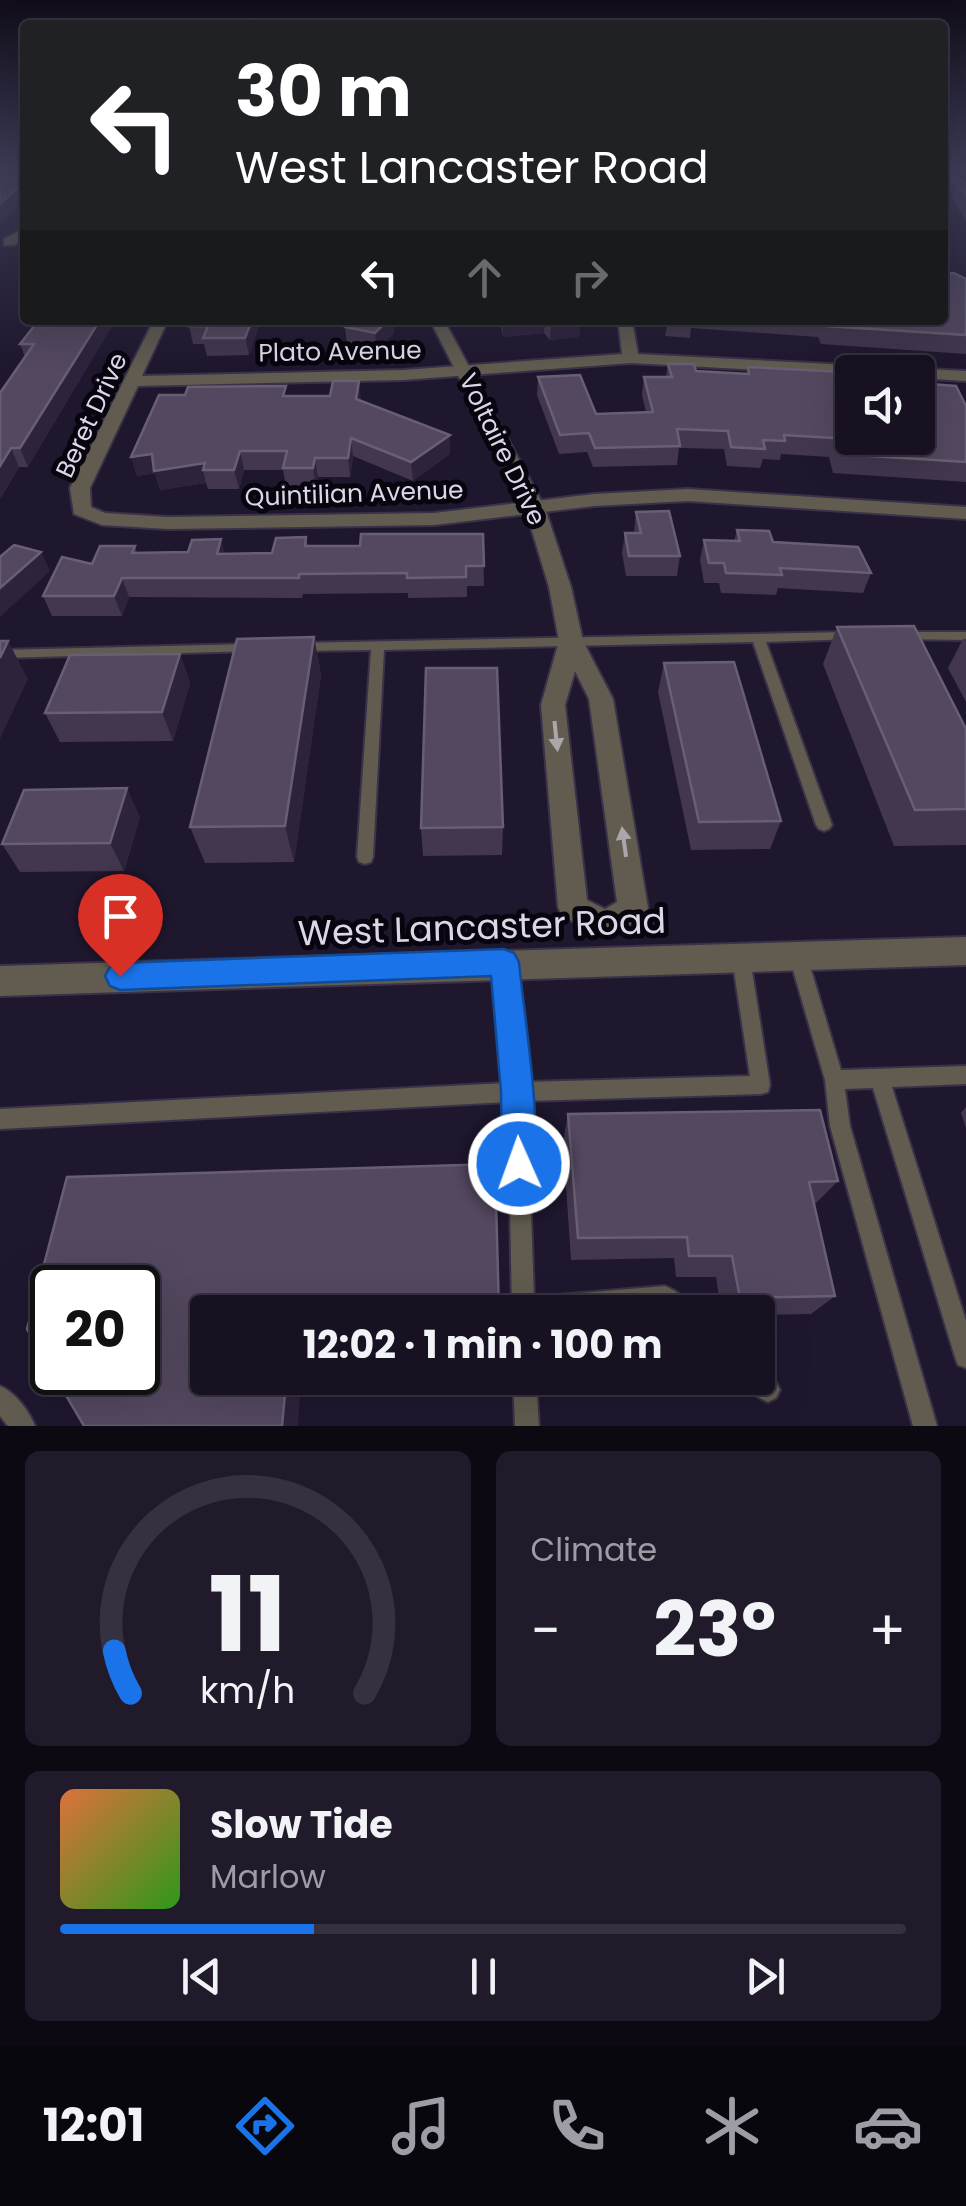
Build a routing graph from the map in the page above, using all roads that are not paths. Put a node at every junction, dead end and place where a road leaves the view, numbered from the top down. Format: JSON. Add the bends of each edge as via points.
{"nodes":[{"id":1,"x":20,"y":235,"type":"edge"},
{"id":2,"x":10,"y":242,"type":"dead end"},
{"id":3,"x":159,"y":325,"type":"edge"},
{"id":4,"x":440,"y":325,"type":"edge"},
{"id":5,"x":626,"y":325,"type":"edge"},
{"id":6,"x":631,"y":358,"type":"junction"},
{"id":7,"x":465,"y":372,"type":"junction"},
{"id":8,"x":966,"y":376,"type":"edge"},
{"id":9,"x":134,"y":381,"type":"junction"},
{"id":10,"x":535,"y":508,"type":"junction"},
{"id":11,"x":966,"y":513,"type":"edge"},
{"id":12,"x":102,"y":519,"type":"joint"},
{"id":13,"x":872,"y":636,"type":"edge"},
{"id":14,"x":890,"y":636,"type":"edge"},
{"id":15,"x":966,"y":636,"type":"edge"},
{"id":16,"x":758,"y":637,"type":"junction"},
{"id":17,"x":571,"y":641,"type":"junction"},
{"id":18,"x":378,"y":646,"type":"junction"},
{"id":19,"x":259,"y":648,"type":"edge"},
{"id":20,"x":278,"y":648,"type":"edge"},
{"id":21,"x":0,"y":654,"type":"edge"},
{"id":22,"x":824,"y":825,"type":"dead end"},
{"id":23,"x":365,"y":857,"type":"dead end"},
{"id":24,"x":606,"y":924,"type":"junction"},
{"id":25,"x":966,"y":951,"type":"edge"},
{"id":26,"x":798,"y":956,"type":"junction"},
{"id":27,"x":741,"y":957,"type":"junction"},
{"id":28,"x":608,"y":959,"type":"junction"},
{"id":29,"x":504,"y":962,"type":"junction"},
{"id":30,"x":0,"y":980,"type":"edge"},
{"id":31,"x":966,"y":1076,"type":"edge"},
{"id":32,"x":834,"y":1080,"type":"junction"},
{"id":33,"x":880,"y":1080,"type":"junction"},
{"id":34,"x":517,"y":1092,"type":"junction"},
{"id":35,"x":0,"y":1118,"type":"edge"},
{"id":36,"x":523,"y":1295,"type":"edge"},
{"id":37,"x":966,"y":1357,"type":"edge"},
{"id":38,"x":526,"y":1395,"type":"edge"},
{"id":39,"x":0,"y":1398,"type":"edge"},
{"id":40,"x":23,"y":1426,"type":"edge"},
{"id":41,"x":527,"y":1426,"type":"edge"},
{"id":42,"x":925,"y":1426,"type":"edge"}],
"edges":[{"from":1,"to":2,"type":"street"},
{"from":3,"to":9,"type":"street","name":"Beret Drive"},
{"from":4,"to":7,"type":"street","name":"Voltaire Drive"},
{"from":5,"to":6,"type":"street"},
{"from":6,"to":7,"type":"street","name":"Plato Avenue"},
{"from":6,"to":8,"type":"street","name":"Plato Avenue"},
{"from":7,"to":9,"type":"street","name":"Plato Avenue"},
{"from":7,"to":10,"type":"street","name":"Voltaire Drive"},
{"from":9,"to":12,"type":"street","name":"Beret Drive","via":[[80,488],[81,510]]},
{"from":10,"to":11,"type":"street","name":"Quintilian Avenue","via":[[688,496]]},
{"from":10,"to":12,"type":"street","name":"Quintilian Avenue","via":[[434,519]]},
{"from":10,"to":17,"type":"street","name":"Voltaire Drive"},
{"from":13,"to":16,"type":"lane"},
{"from":14,"to":15,"type":"lane"},
{"from":16,"to":17,"type":"lane"},
{"from":16,"to":22,"type":"lane"},
{"from":17,"to":18,"type":"lane"},
{"from":17,"to":24,"type":"street","name":"Voltaire Drive","one_way":true,"via":[[553,705],[573,908]]},
{"from":24,"to":17,"type":"street","name":"Voltaire Drive","one_way":true,"via":[[633,908],[601,698]]},
{"from":18,"to":20,"type":"lane"},
{"from":18,"to":23,"type":"lane"},
{"from":19,"to":21,"type":"lane"},
{"from":24,"to":28,"type":"street"},
{"from":25,"to":26,"type":"street","name":"West Lancaster Road"},
{"from":26,"to":27,"type":"street","name":"West Lancaster Road"},
{"from":26,"to":32,"type":"lane"},
{"from":27,"to":28,"type":"street","name":"West Lancaster Road"},
{"from":27,"to":34,"type":"lane","via":[[761,1085]]},
{"from":28,"to":29,"type":"street","name":"West Lancaster Road"},
{"from":29,"to":30,"type":"street","name":"West Lancaster Road"},
{"from":29,"to":34,"type":"lane"},
{"from":31,"to":33,"type":"lane"},
{"from":32,"to":33,"type":"lane"},
{"from":32,"to":42,"type":"lane","via":[[840,1126]]},
{"from":33,"to":37,"type":"lane"},
{"from":34,"to":35,"type":"lane"},
{"from":34,"to":36,"type":"lane"},
{"from":38,"to":41,"type":"lane"},
{"from":39,"to":40,"type":"lane"}]}
